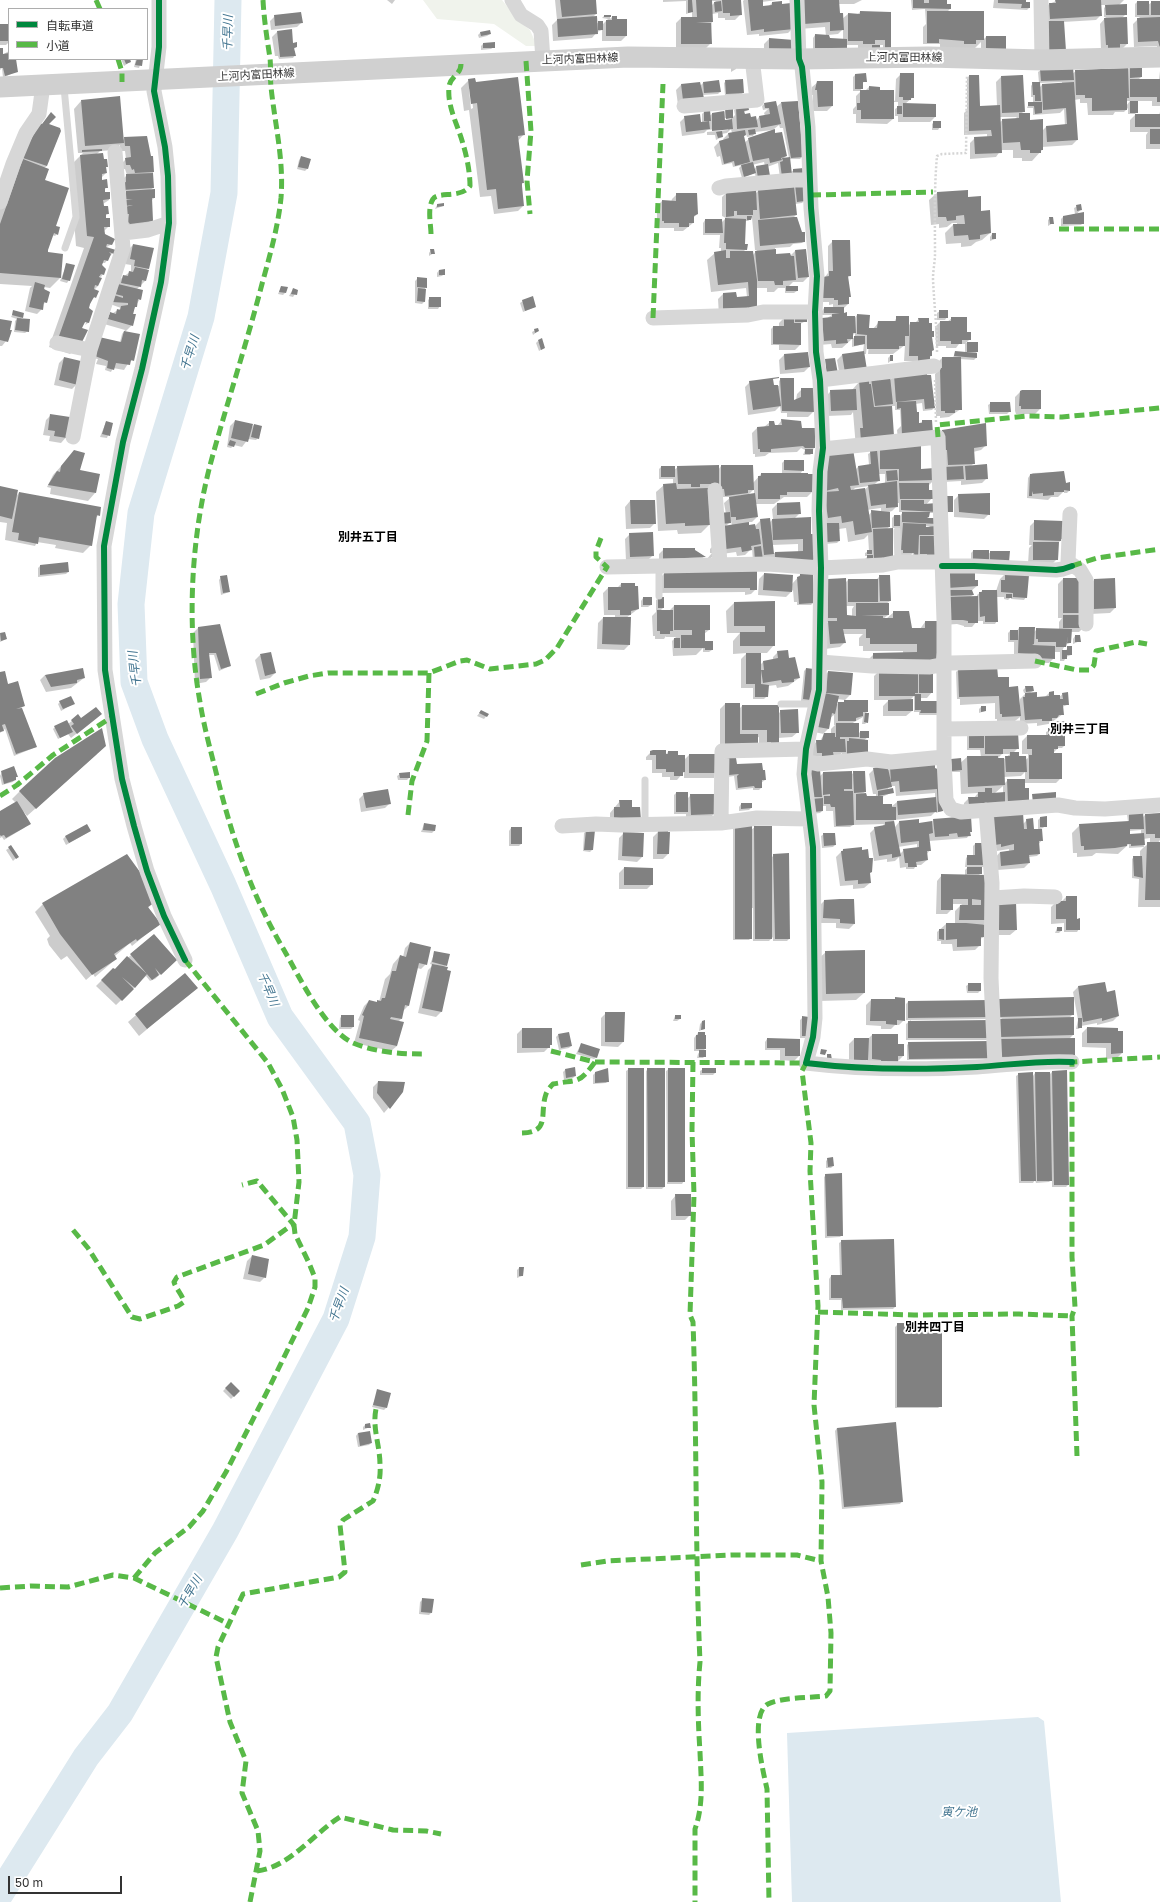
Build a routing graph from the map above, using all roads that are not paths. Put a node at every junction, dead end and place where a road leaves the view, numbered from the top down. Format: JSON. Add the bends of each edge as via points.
{"nodes":[{"id":1,"x":159,"y":0,"type":"edge"},
{"id":2,"x":512,"y":0,"type":"edge"},
{"id":3,"x":797,"y":0,"type":"edge"},
{"id":4,"x":1041,"y":0,"type":"edge"},
{"id":5,"x":1160,"y":57,"type":"edge"},
{"id":6,"x":752,"y":58,"type":"junction"},
{"id":7,"x":799,"y":59,"type":"junction"},
{"id":8,"x":542,"y":60,"type":"junction"},
{"id":9,"x":1042,"y":60,"type":"junction"},
{"id":10,"x":160,"y":80,"type":"junction"},
{"id":11,"x":64,"y":84,"type":"junction"},
{"id":12,"x":43,"y":85,"type":"junction"},
{"id":13,"x":0,"y":87,"type":"edge"},
{"id":14,"x":684,"y":106,"type":"dead end"},
{"id":15,"x":115,"y":152,"type":"dead end"},
{"id":16,"x":810,"y":180,"type":"junction"},
{"id":17,"x":719,"y":188,"type":"dead end"},
{"id":18,"x":0,"y":202,"type":"edge"},
{"id":19,"x":169,"y":223,"type":"junction"},
{"id":20,"x":123,"y":233,"type":"junction"},
{"id":21,"x":65,"y":248,"type":"dead end"},
{"id":22,"x":815,"y":312,"type":"junction"},
{"id":23,"x":653,"y":318,"type":"dead end"},
{"id":24,"x":57,"y":343,"type":"dead end"},
{"id":25,"x":90,"y":350,"type":"junction"},
{"id":26,"x":934,"y":366,"type":"road end"},
{"id":27,"x":820,"y":380,"type":"junction"},
{"id":28,"x":73,"y":438,"type":"dead end"},
{"id":29,"x":822,"y":449,"type":"junction"},
{"id":30,"x":715,"y":490,"type":"dead end"},
{"id":31,"x":1070,"y":514,"type":"dead end"},
{"id":32,"x":897,"y":531,"type":"dead end"},
{"id":33,"x":898,"y":562,"type":"junction"},
{"id":34,"x":720,"y":564,"type":"junction"},
{"id":35,"x":942,"y":564,"type":"junction"},
{"id":36,"x":660,"y":566,"type":"junction"},
{"id":37,"x":1072,"y":566,"type":"junction"},
{"id":38,"x":607,"y":567,"type":"dead end"},
{"id":39,"x":821,"y":568,"type":"junction"},
{"id":40,"x":660,"y":596,"type":"dead end"},
{"id":41,"x":1086,"y":624,"type":"dead end"},
{"id":42,"x":1035,"y":661,"type":"dead end"},
{"id":43,"x":820,"y":662,"type":"junction"},
{"id":44,"x":943,"y":665,"type":"junction"},
{"id":45,"x":781,"y":704,"type":"dead end"},
{"id":46,"x":817,"y":704,"type":"junction"},
{"id":47,"x":1021,"y":728,"type":"dead end"},
{"id":48,"x":944,"y":730,"type":"junction"},
{"id":49,"x":806,"y":755,"type":"junction"},
{"id":50,"x":944,"y":757,"type":"junction"},
{"id":51,"x":645,"y":780,"type":"dead end"},
{"id":52,"x":1160,"y":806,"type":"edge"},
{"id":53,"x":986,"y":810,"type":"junction"},
{"id":54,"x":809,"y":819,"type":"junction"},
{"id":55,"x":721,"y":823,"type":"junction"},
{"id":56,"x":645,"y":824,"type":"junction"},
{"id":57,"x":562,"y":826,"type":"dead end"},
{"id":58,"x":1054,"y":897,"type":"dead end"},
{"id":59,"x":992,"y":898,"type":"junction"},
{"id":60,"x":185,"y":960,"type":"dead end"},
{"id":61,"x":1072,"y":1062,"type":"dead end"},
{"id":62,"x":995,"y":1065,"type":"junction"}],
"edges":[{"from":1,"to":10,"type":"street"},
{"from":2,"to":8,"type":"street","via":[[521,14],[542,31]]},
{"from":3,"to":7,"type":"street"},
{"from":4,"to":9,"type":"street"},
{"from":5,"to":9,"type":"main road","name":"上河内富田林線"},
{"from":6,"to":7,"type":"main road","name":"上河内富田林線"},
{"from":6,"to":8,"type":"main road","name":"上河内富田林線","via":[[628,57]]},
{"from":6,"to":14,"type":"street","via":[[757,100]]},
{"from":7,"to":9,"type":"main road","name":"上河内富田林線"},
{"from":7,"to":16,"type":"street","via":[[808,127]]},
{"from":8,"to":10,"type":"main road","name":"上河内富田林線"},
{"from":10,"to":11,"type":"main road","name":"上河内富田林線"},
{"from":10,"to":19,"type":"street","via":[[154,92],[166,162]]},
{"from":11,"to":12,"type":"main road","name":"上河内富田林線"},
{"from":11,"to":21,"type":"lane","via":[[76,216]]},
{"from":12,"to":13,"type":"main road","name":"上河内富田林線"},
{"from":12,"to":18,"type":"street","via":[[39,114],[26,133]]},
{"from":15,"to":20,"type":"street"},
{"from":16,"to":17,"type":"street"},
{"from":16,"to":22,"type":"street","via":[[817,276]]},
{"from":19,"to":20,"type":"street","via":[[148,230]]},
{"from":19,"to":60,"type":"street","via":[[161,282],[123,442],[104,546],[105,670],[122,779],[134,826],[164,916]]},
{"from":20,"to":25,"type":"street","via":[[123,248]]},
{"from":22,"to":23,"type":"street"},
{"from":22,"to":27,"type":"street"},
{"from":24,"to":25,"type":"street"},
{"from":25,"to":28,"type":"street"},
{"from":26,"to":27,"type":"street"},
{"from":27,"to":29,"type":"street"},
{"from":29,"to":35,"type":"street","via":[[938,437]]},
{"from":29,"to":39,"type":"street","via":[[819,511]]},
{"from":30,"to":34,"type":"street"},
{"from":31,"to":37,"type":"street","via":[[1068,562]]},
{"from":32,"to":33,"type":"lane"},
{"from":33,"to":35,"type":"street"},
{"from":33,"to":39,"type":"street"},
{"from":34,"to":36,"type":"street"},
{"from":34,"to":39,"type":"street"},
{"from":35,"to":37,"type":"street","via":[[1056,570]]},
{"from":35,"to":44,"type":"street"},
{"from":36,"to":38,"type":"street"},
{"from":36,"to":40,"type":"lane"},
{"from":37,"to":41,"type":"street","via":[[1080,570],[1086,580]]},
{"from":39,"to":43,"type":"street"},
{"from":42,"to":44,"type":"street"},
{"from":43,"to":44,"type":"street","via":[[872,666]]},
{"from":43,"to":46,"type":"street"},
{"from":44,"to":48,"type":"street"},
{"from":45,"to":46,"type":"lane"},
{"from":46,"to":49,"type":"street"},
{"from":47,"to":48,"type":"street"},
{"from":48,"to":50,"type":"street"},
{"from":49,"to":50,"type":"street","via":[[818,764],[867,760],[891,762]]},
{"from":49,"to":54,"type":"street","via":[[804,774]]},
{"from":49,"to":55,"type":"street","via":[[722,751]]},
{"from":50,"to":53,"type":"street","via":[[946,800],[951,809],[961,812]]},
{"from":51,"to":56,"type":"lane"},
{"from":52,"to":53,"type":"street","via":[[1105,809],[1058,805]]},
{"from":53,"to":59,"type":"street","via":[[991,850]]},
{"from":54,"to":55,"type":"street","via":[[757,818]]},
{"from":54,"to":62,"type":"street","via":[[812,848],[815,1018],[806,1063],[842,1067],[940,1069]]},
{"from":55,"to":56,"type":"street"},
{"from":56,"to":57,"type":"street"},
{"from":58,"to":59,"type":"street"},
{"from":59,"to":62,"type":"street","via":[[991,978]]},
{"from":61,"to":62,"type":"street"}]}
